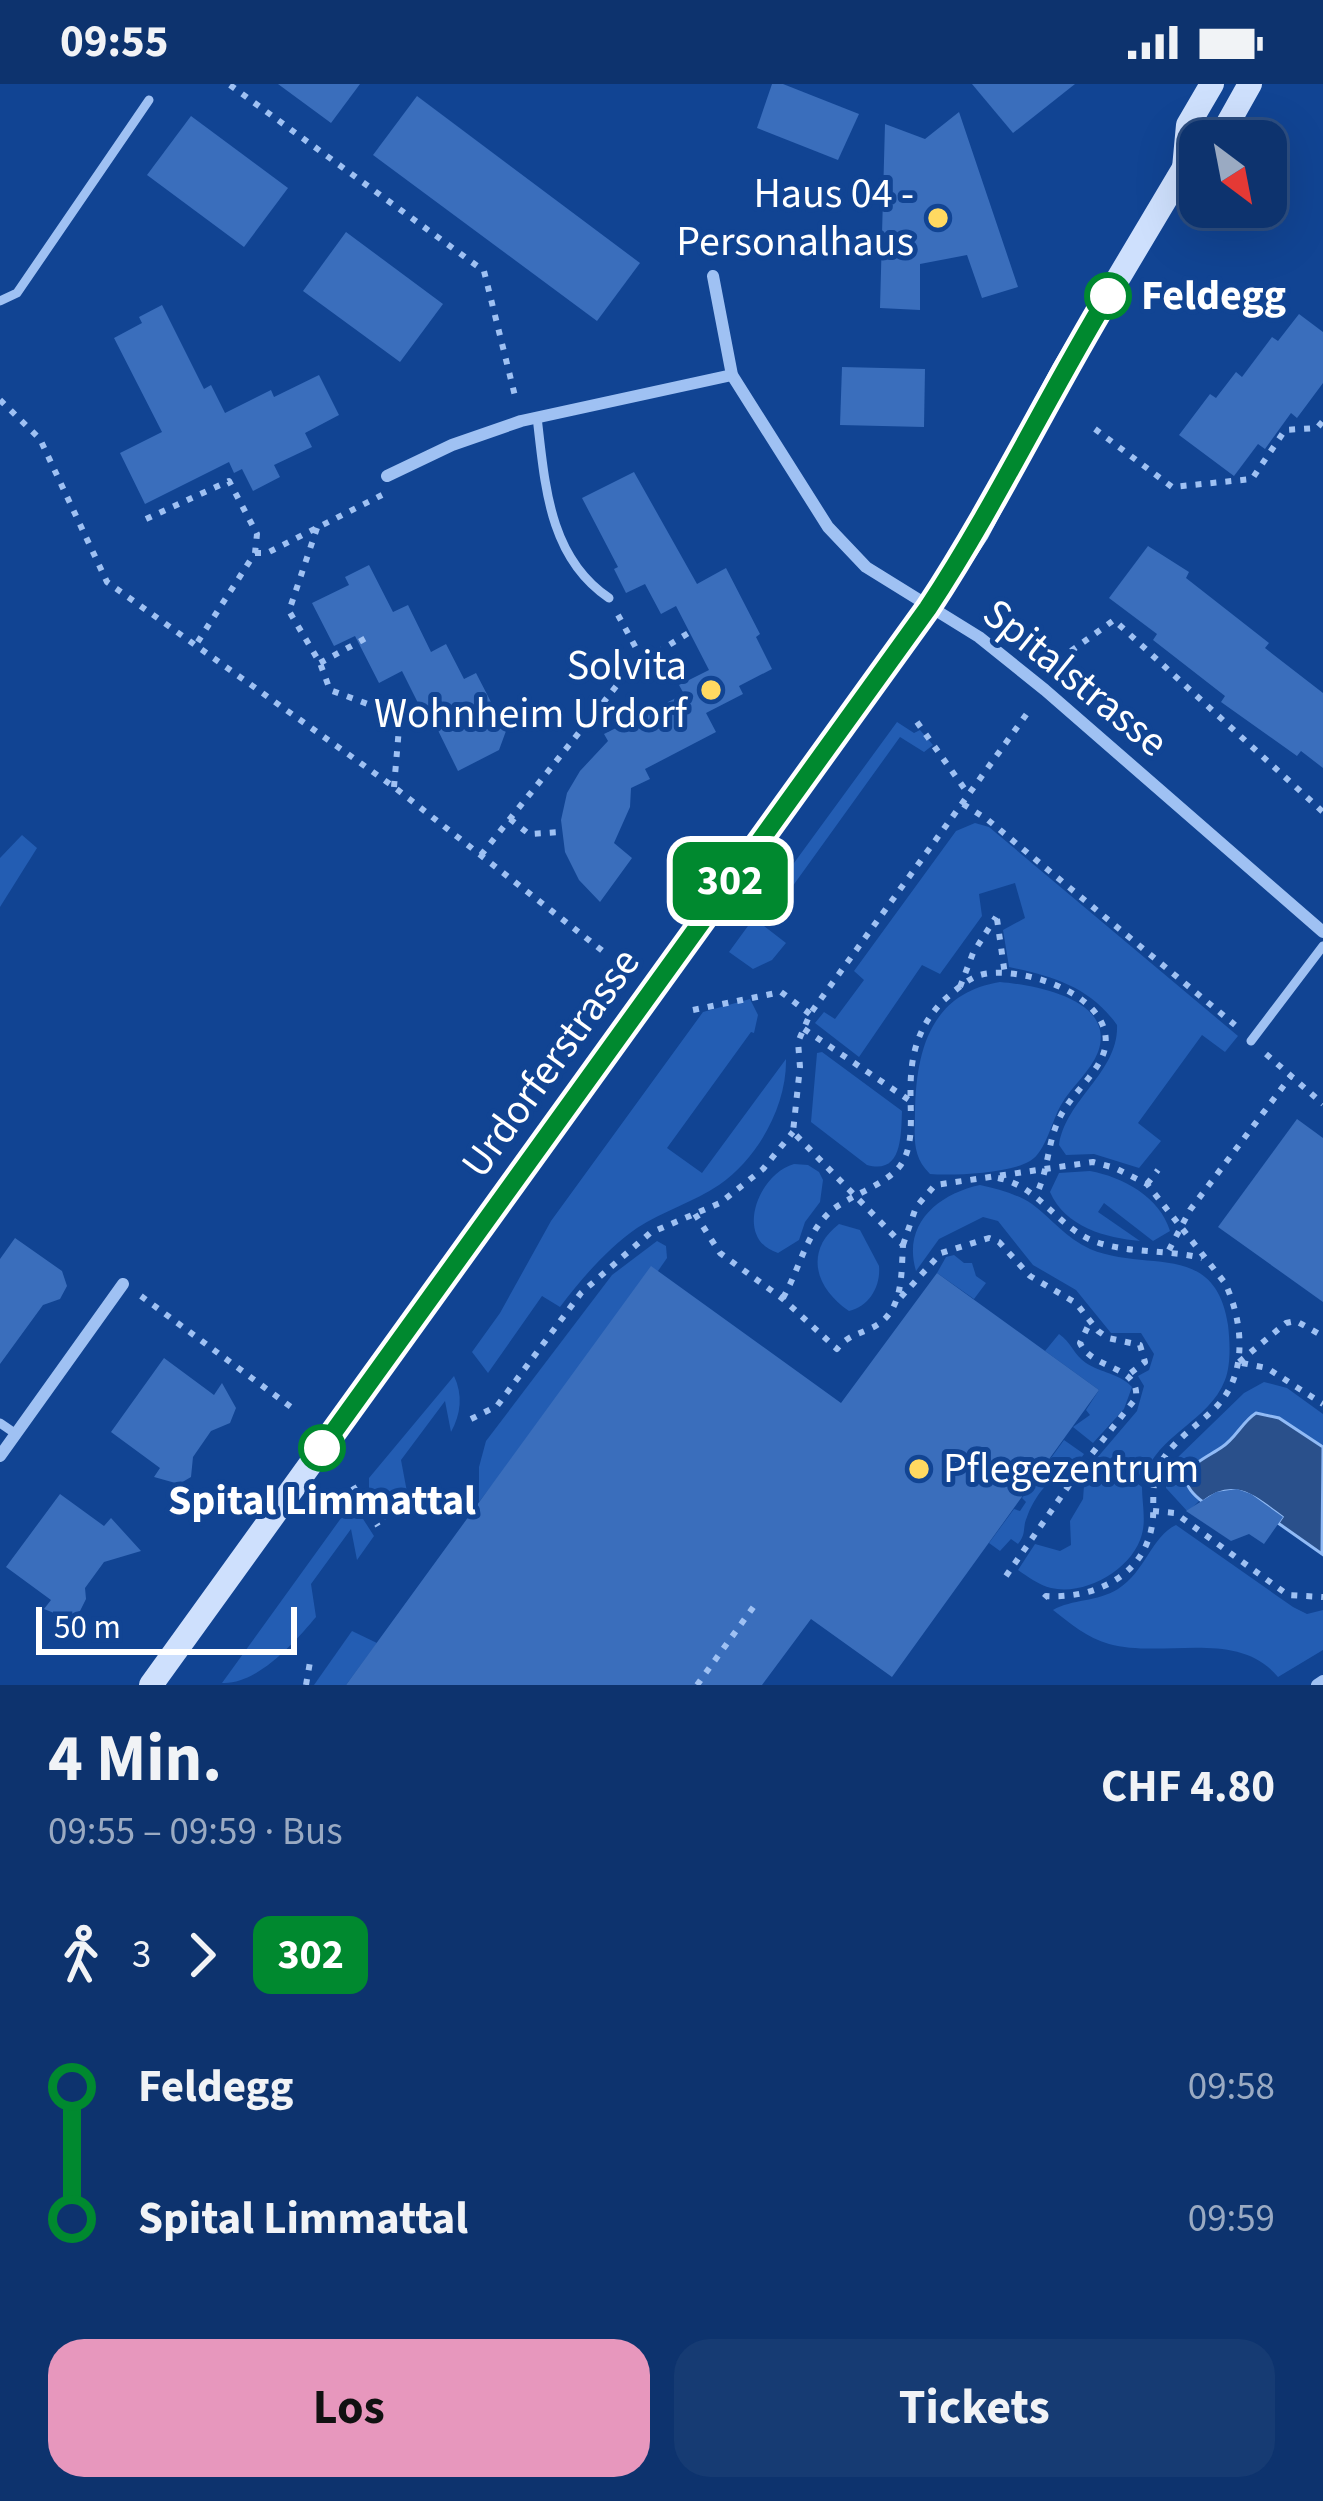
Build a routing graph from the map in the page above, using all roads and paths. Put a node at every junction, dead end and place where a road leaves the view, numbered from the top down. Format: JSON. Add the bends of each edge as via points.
{"nodes":[{"id":1,"x":1212,"y":84,"type":"edge"},
{"id":2,"x":1250,"y":84,"type":"edge"},
{"id":3,"x":230,"y":86,"type":"edge"},
{"id":4,"x":148,"y":100,"type":"dead end"},
{"id":5,"x":1192,"y":120,"type":"edge"},
{"id":6,"x":1230,"y":120,"type":"edge"},
{"id":7,"x":1179,"y":183,"type":"edge"},
{"id":8,"x":712,"y":276,"type":"dead end"},
{"id":9,"x":0,"y":301,"type":"edge"},
{"id":10,"x":732,"y":375,"type":"junction"},
{"id":11,"x":0,"y":400,"type":"edge"},
{"id":12,"x":537,"y":417,"type":"junction"},
{"id":13,"x":521,"y":421,"type":"junction"},
{"id":14,"x":1323,"y":421,"type":"edge"},
{"id":15,"x":1095,"y":429,"type":"dead end"},
{"id":16,"x":387,"y":476,"type":"joint"},
{"id":17,"x":146,"y":519,"type":"dead end"},
{"id":18,"x":317,"y":528,"type":"junction"},
{"id":19,"x":255,"y":553,"type":"junction"},
{"id":20,"x":609,"y":598,"type":"joint"},
{"id":21,"x":928,"y":608,"type":"junction"},
{"id":22,"x":695,"y":629,"type":"dead end"},
{"id":23,"x":366,"y":638,"type":"dead end"},
{"id":24,"x":196,"y":643,"type":"junction"},
{"id":25,"x":1071,"y":651,"type":"dead end"},
{"id":26,"x":642,"y":659,"type":"junction"},
{"id":27,"x":320,"y":663,"type":"junction"},
{"id":28,"x":1045,"y":690,"type":"junction"},
{"id":29,"x":434,"y":705,"type":"dead end"},
{"id":30,"x":400,"y":716,"type":"junction"},
{"id":31,"x":916,"y":722,"type":"dead end"},
{"id":32,"x":394,"y":788,"type":"junction"},
{"id":33,"x":969,"y":795,"type":"junction"},
{"id":34,"x":963,"y":804,"type":"junction"},
{"id":35,"x":1323,"y":812,"type":"edge"},
{"id":36,"x":510,"y":819,"type":"junction"},
{"id":37,"x":561,"y":832,"type":"dead end"},
{"id":38,"x":481,"y":856,"type":"junction"},
{"id":39,"x":1323,"y":932,"type":"edge"},
{"id":40,"x":1323,"y":946,"type":"edge"},
{"id":41,"x":609,"y":956,"type":"dead end"},
{"id":42,"x":1004,"y":975,"type":"junction"},
{"id":43,"x":960,"y":987,"type":"junction"},
{"id":44,"x":693,"y":1010,"type":"dead end"},
{"id":45,"x":810,"y":1014,"type":"junction"},
{"id":46,"x":804,"y":1029,"type":"junction"},
{"id":47,"x":1251,"y":1041,"type":"junction"},
{"id":48,"x":1291,"y":1076,"type":"junction"},
{"id":49,"x":909,"y":1100,"type":"junction"},
{"id":50,"x":1323,"y":1104,"type":"edge"},
{"id":51,"x":793,"y":1132,"type":"junction"},
{"id":52,"x":1046,"y":1168,"type":"junction"},
{"id":53,"x":1157,"y":1170,"type":"dead end"},
{"id":54,"x":992,"y":1177,"type":"junction"},
{"id":55,"x":1147,"y":1184,"type":"junction"},
{"id":56,"x":853,"y":1195,"type":"junction"},
{"id":57,"x":1036,"y":1195,"type":"junction"},
{"id":58,"x":695,"y":1214,"type":"junction"},
{"id":59,"x":1180,"y":1227,"type":"junction"},
{"id":60,"x":903,"y":1245,"type":"junction"},
{"id":61,"x":1169,"y":1250,"type":"junction"},
{"id":62,"x":1205,"y":1259,"type":"junction"},
{"id":63,"x":124,"y":1284,"type":"joint"},
{"id":64,"x":901,"y":1297,"type":"junction"},
{"id":65,"x":783,"y":1299,"type":"junction"},
{"id":66,"x":1090,"y":1322,"type":"junction"},
{"id":67,"x":1323,"y":1336,"type":"edge"},
{"id":68,"x":1239,"y":1362,"type":"junction"},
{"id":69,"x":1128,"y":1375,"type":"junction"},
{"id":70,"x":1323,"y":1404,"type":"edge"},
{"id":71,"x":295,"y":1410,"type":"dead end"},
{"id":72,"x":471,"y":1419,"type":"dead end"},
{"id":73,"x":0,"y":1423,"type":"edge"},
{"id":74,"x":16,"y":1434,"type":"junction"},
{"id":75,"x":0,"y":1456,"type":"edge"},
{"id":76,"x":353,"y":1486,"type":"dead end"},
{"id":77,"x":1153,"y":1511,"type":"junction"},
{"id":78,"x":378,"y":1526,"type":"dead end"},
{"id":79,"x":1006,"y":1576,"type":"dead end"},
{"id":80,"x":1323,"y":1597,"type":"edge"},
{"id":81,"x":757,"y":1602,"type":"dead end"},
{"id":82,"x":1040,"y":1603,"type":"dead end"},
{"id":83,"x":310,"y":1662,"type":"dead end"},
{"id":84,"x":152,"y":1685,"type":"edge"},
{"id":85,"x":306,"y":1685,"type":"edge"},
{"id":86,"x":697,"y":1685,"type":"edge"}],
"edges":[{"from":1,"to":5,"type":"main road","name":"Urdorferstrasse"},
{"from":2,"to":6,"type":"main road"},
{"from":3,"to":13,"type":"path","via":[[484,271]]},
{"from":4,"to":9,"type":"lane","via":[[17,293]]},
{"from":7,"to":21,"type":"main road","name":"Urdorferstrasse"},
{"from":8,"to":10,"type":"street","name":"Spitalstrasse"},
{"from":10,"to":12,"type":"street"},
{"from":10,"to":21,"type":"street","name":"Spitalstrasse","via":[[828,526],[866,567]]},
{"from":11,"to":24,"type":"path","via":[[40,439],[107,581]]},
{"from":12,"to":13,"type":"street"},
{"from":12,"to":20,"type":"lane","via":[[549,513],[591,586]]},
{"from":13,"to":16,"type":"street"},
{"from":14,"to":15,"type":"path","via":[[1285,430],[1252,479],[1172,487]]},
{"from":16,"to":18,"type":"path","via":[[383,495]]},
{"from":17,"to":19,"type":"path","via":[[229,481],[257,534]]},
{"from":18,"to":19,"type":"path"},
{"from":18,"to":27,"type":"path","via":[[289,610]]},
{"from":19,"to":24,"type":"path"},
{"from":20,"to":26,"type":"path"},
{"from":21,"to":28,"type":"street","name":"Spitalstrasse"},
{"from":21,"to":84,"type":"main road","name":"Urdorferstrasse"},
{"from":22,"to":26,"type":"path"},
{"from":23,"to":27,"type":"path"},
{"from":24,"to":32,"type":"path"},
{"from":25,"to":35,"type":"path","via":[[1114,620]]},
{"from":26,"to":36,"type":"path"},
{"from":27,"to":30,"type":"path","via":[[329,690]]},
{"from":28,"to":33,"type":"path"},
{"from":28,"to":39,"type":"street","name":"Spitalstrasse"},
{"from":29,"to":30,"type":"path"},
{"from":30,"to":32,"type":"path"},
{"from":31,"to":33,"type":"path"},
{"from":32,"to":38,"type":"path"},
{"from":33,"to":34,"type":"path"},
{"from":34,"to":45,"type":"path"},
{"from":34,"to":47,"type":"path"},
{"from":36,"to":37,"type":"path","via":[[529,834]]},
{"from":36,"to":38,"type":"path"},
{"from":38,"to":41,"type":"path"},
{"from":40,"to":47,"type":"lane"},
{"from":42,"to":43,"type":"path","via":[[980,975]]},
{"from":42,"to":43,"type":"path","via":[[996,917]]},
{"from":42,"to":52,"type":"path","via":[[1059,986],[1103,1020],[1105,1048],[1060,1117]]},
{"from":43,"to":49,"type":"path","via":[[914,1048]]},
{"from":44,"to":45,"type":"path","via":[[781,992]]},
{"from":45,"to":46,"type":"path"},
{"from":46,"to":49,"type":"path"},
{"from":46,"to":51,"type":"path"},
{"from":47,"to":48,"type":"path"},
{"from":48,"to":50,"type":"path"},
{"from":48,"to":59,"type":"path"},
{"from":49,"to":56,"type":"path","via":[[899,1167]]},
{"from":51,"to":56,"type":"path"},
{"from":51,"to":58,"type":"path","via":[[763,1168]]},
{"from":52,"to":54,"type":"path"},
{"from":52,"to":55,"type":"path","via":[[1093,1162]]},
{"from":52,"to":57,"type":"path"},
{"from":53,"to":55,"type":"path"},
{"from":54,"to":57,"type":"path"},
{"from":54,"to":60,"type":"path","via":[[935,1185],[916,1207]]},
{"from":55,"to":59,"type":"path"},
{"from":56,"to":60,"type":"path"},
{"from":56,"to":65,"type":"path","via":[[811,1232]]},
{"from":57,"to":61,"type":"path","via":[[1087,1238]]},
{"from":58,"to":65,"type":"path","via":[[720,1253]]},
{"from":58,"to":72,"type":"path","via":[[650,1233],[580,1293],[497,1406]]},
{"from":59,"to":61,"type":"path"},
{"from":59,"to":62,"type":"path"},
{"from":60,"to":64,"type":"path"},
{"from":61,"to":62,"type":"path"},
{"from":62,"to":68,"type":"path","via":[[1233,1300]]},
{"from":63,"to":71,"type":"path"},
{"from":63,"to":74,"type":"street"},
{"from":64,"to":65,"type":"path","via":[[877,1326],[837,1349]]},
{"from":64,"to":66,"type":"path","via":[[940,1253],[988,1238]]},
{"from":66,"to":69,"type":"path","via":[[1080,1343],[1085,1354]]},
{"from":66,"to":69,"type":"path","via":[[1108,1338],[1140,1345],[1145,1362]]},
{"from":67,"to":68,"type":"path","via":[[1286,1323]]},
{"from":68,"to":70,"type":"path","via":[[1268,1368]]},
{"from":68,"to":77,"type":"path","via":[[1232,1388],[1156,1470]]},
{"from":69,"to":79,"type":"path","via":[[1138,1388],[1130,1409]]},
{"from":73,"to":74,"type":"lane"},
{"from":74,"to":75,"type":"street"},
{"from":76,"to":78,"type":"path"},
{"from":77,"to":80,"type":"path","via":[[1175,1514],[1288,1594]]},
{"from":77,"to":82,"type":"path","via":[[1148,1544],[1114,1582]]},
{"from":81,"to":86,"type":"path"},
{"from":83,"to":85,"type":"path"}]}
